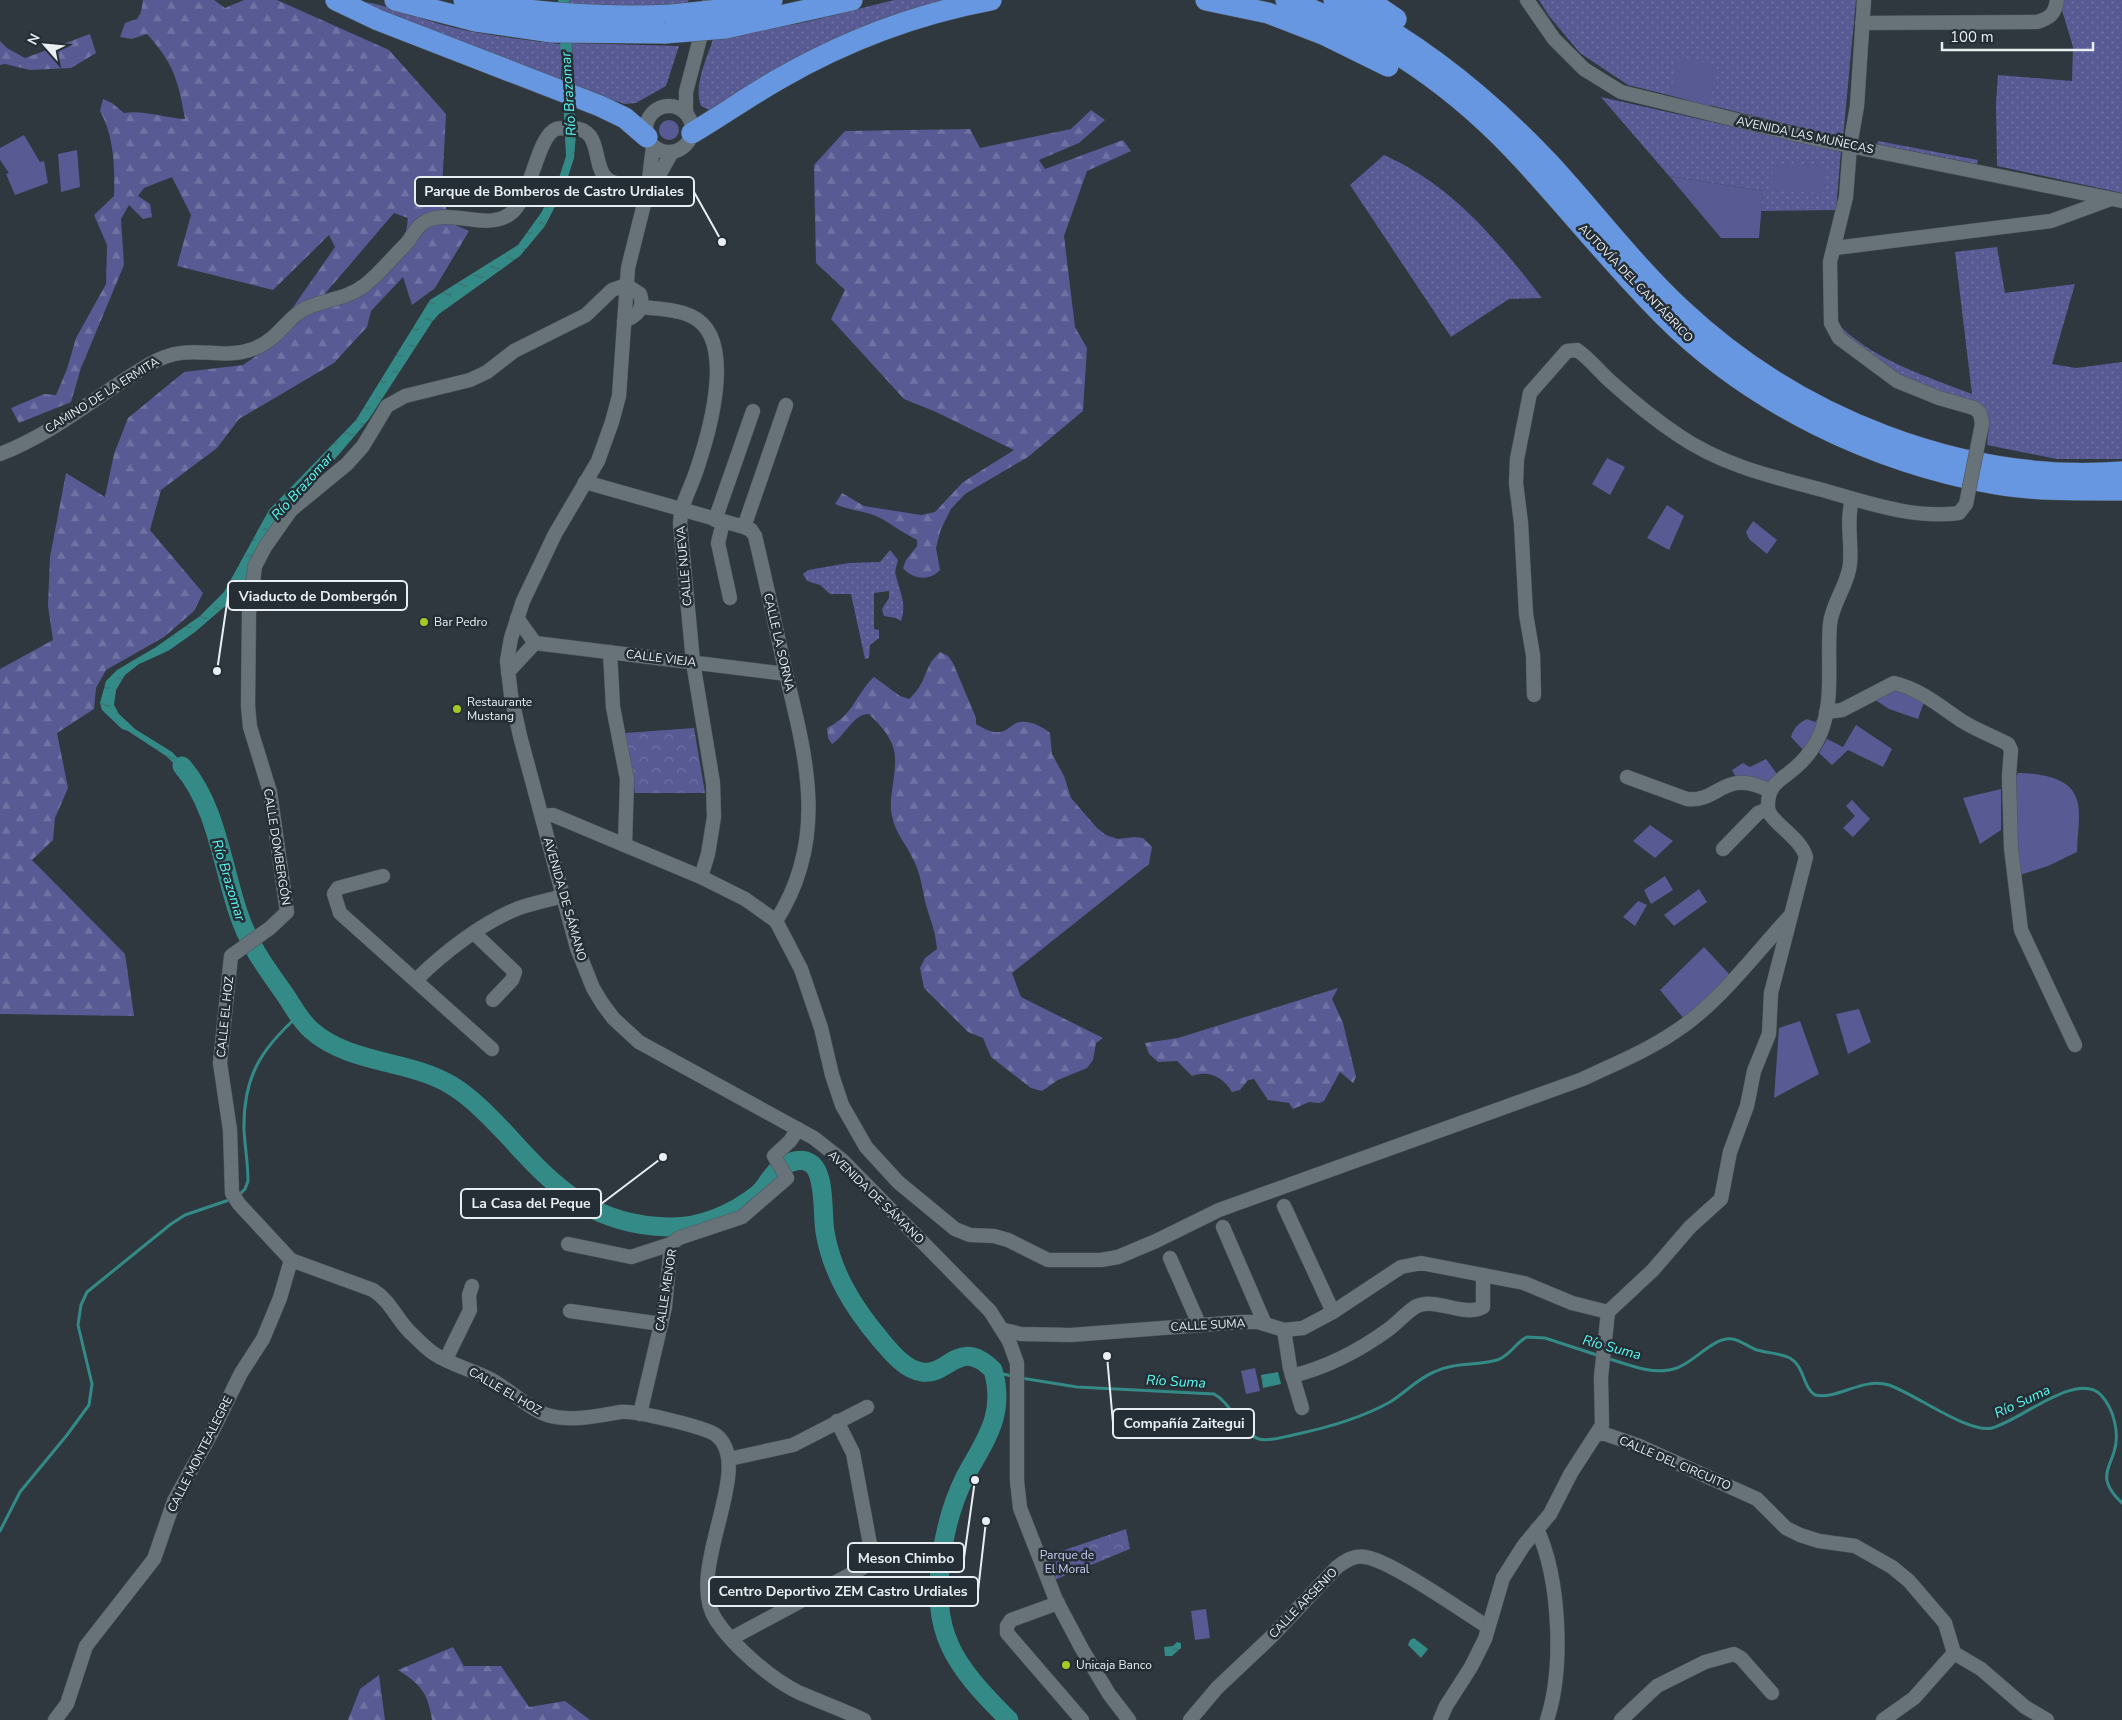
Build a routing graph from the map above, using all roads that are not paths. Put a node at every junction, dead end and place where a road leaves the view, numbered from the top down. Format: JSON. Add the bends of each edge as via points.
{"nodes":[{"id":1,"x":336,"y":0,"type":"edge"},
{"id":2,"x":395,"y":0,"type":"edge"},
{"id":3,"x":464,"y":0,"type":"edge"},
{"id":4,"x":703,"y":0,"type":"edge"},
{"id":5,"x":772,"y":0,"type":"edge"},
{"id":6,"x":852,"y":0,"type":"edge"},
{"id":7,"x":991,"y":0,"type":"edge"},
{"id":8,"x":1206,"y":0,"type":"edge"},
{"id":9,"x":1286,"y":0,"type":"edge"},
{"id":10,"x":1334,"y":0,"type":"edge"},
{"id":11,"x":1368,"y":0,"type":"edge"},
{"id":12,"x":1527,"y":0,"type":"edge"},
{"id":13,"x":1864,"y":0,"type":"edge"},
{"id":14,"x":2057,"y":0,"type":"edge"},
{"id":15,"x":722,"y":12,"type":"edge"},
{"id":16,"x":551,"y":23,"type":"junction"},
{"id":17,"x":1862,"y":23,"type":"junction"},
{"id":18,"x":1467,"y":94,"type":"junction"},
{"id":19,"x":669,"y":105,"type":"junction"},
{"id":20,"x":686,"y":113,"type":"junction"},
{"id":21,"x":692,"y":134,"type":"junction"},
{"id":22,"x":650,"y":142,"type":"junction"},
{"id":23,"x":1850,"y":146,"type":"junction"},
{"id":24,"x":672,"y":152,"type":"junction"},
{"id":25,"x":648,"y":188,"type":"junction"},
{"id":26,"x":2117,"y":200,"type":"edge"},
{"id":27,"x":1835,"y":248,"type":"junction"},
{"id":28,"x":626,"y":285,"type":"junction"},
{"id":29,"x":642,"y":307,"type":"junction"},
{"id":30,"x":624,"y":321,"type":"junction"},
{"id":31,"x":786,"y":406,"type":"dead end"},
{"id":32,"x":753,"y":411,"type":"dead end"},
{"id":33,"x":0,"y":454,"type":"edge"},
{"id":34,"x":2122,"y":472,"type":"edge"},
{"id":35,"x":585,"y":482,"type":"junction"},
{"id":36,"x":2122,"y":490,"type":"edge"},
{"id":37,"x":1852,"y":500,"type":"junction"},
{"id":38,"x":681,"y":511,"type":"junction"},
{"id":39,"x":719,"y":521,"type":"junction"},
{"id":40,"x":744,"y":527,"type":"junction"},
{"id":41,"x":730,"y":598,"type":"dead end"},
{"id":42,"x":517,"y":618,"type":"junction"},
{"id":43,"x":535,"y":643,"type":"junction"},
{"id":44,"x":610,"y":652,"type":"junction"},
{"id":45,"x":693,"y":662,"type":"junction"},
{"id":46,"x":508,"y":672,"type":"junction"},
{"id":47,"x":786,"y":674,"type":"junction"},
{"id":48,"x":1534,"y":695,"type":"dead end"},
{"id":49,"x":1826,"y":712,"type":"junction"},
{"id":50,"x":1627,"y":777,"type":"dead end"},
{"id":51,"x":1770,"y":791,"type":"junction"},
{"id":52,"x":1768,"y":809,"type":"junction"},
{"id":53,"x":542,"y":816,"type":"junction"},
{"id":54,"x":625,"y":845,"type":"junction"},
{"id":55,"x":1723,"y":848,"type":"dead end"},
{"id":56,"x":383,"y":876,"type":"dead end"},
{"id":57,"x":701,"y":877,"type":"junction"},
{"id":58,"x":563,"y":896,"type":"junction"},
{"id":59,"x":1790,"y":916,"type":"junction"},
{"id":60,"x":776,"y":921,"type":"junction"},
{"id":61,"x":474,"y":933,"type":"junction"},
{"id":62,"x":239,"y":950,"type":"joint"},
{"id":63,"x":416,"y":980,"type":"junction"},
{"id":64,"x":493,"y":1000,"type":"dead end"},
{"id":65,"x":2075,"y":1045,"type":"dead end"},
{"id":66,"x":492,"y":1049,"type":"dead end"},
{"id":67,"x":798,"y":1129,"type":"junction"},
{"id":68,"x":1284,"y":1206,"type":"dead end"},
{"id":69,"x":1223,"y":1226,"type":"dead end"},
{"id":70,"x":568,"y":1244,"type":"dead end"},
{"id":71,"x":671,"y":1244,"type":"junction"},
{"id":72,"x":1170,"y":1258,"type":"dead end"},
{"id":73,"x":291,"y":1260,"type":"junction"},
{"id":74,"x":1483,"y":1275,"type":"junction"},
{"id":75,"x":472,"y":1286,"type":"dead end"},
{"id":76,"x":570,"y":1311,"type":"dead end"},
{"id":77,"x":1333,"y":1312,"type":"junction"},
{"id":78,"x":1608,"y":1312,"type":"junction"},
{"id":79,"x":662,"y":1324,"type":"junction"},
{"id":80,"x":1199,"y":1324,"type":"junction"},
{"id":81,"x":1265,"y":1324,"type":"junction"},
{"id":82,"x":1004,"y":1330,"type":"junction"},
{"id":83,"x":1284,"y":1330,"type":"junction"},
{"id":84,"x":446,"y":1359,"type":"junction"},
{"id":85,"x":1292,"y":1376,"type":"junction"},
{"id":86,"x":867,"y":1407,"type":"dead end"},
{"id":87,"x":1302,"y":1408,"type":"dead end"},
{"id":88,"x":640,"y":1414,"type":"junction"},
{"id":89,"x":837,"y":1421,"type":"junction"},
{"id":90,"x":1598,"y":1434,"type":"junction"},
{"id":91,"x":729,"y":1459,"type":"junction"},
{"id":92,"x":1537,"y":1529,"type":"junction"},
{"id":93,"x":1058,"y":1604,"type":"junction"},
{"id":94,"x":1488,"y":1627,"type":"junction"},
{"id":95,"x":732,"y":1638,"type":"junction"},
{"id":96,"x":1954,"y":1653,"type":"junction"},
{"id":97,"x":1772,"y":1693,"type":"dead end"},
{"id":98,"x":55,"y":1720,"type":"edge"},
{"id":99,"x":864,"y":1720,"type":"edge"},
{"id":100,"x":1082,"y":1720,"type":"edge"},
{"id":101,"x":1129,"y":1720,"type":"edge"},
{"id":102,"x":1190,"y":1720,"type":"edge"},
{"id":103,"x":1440,"y":1720,"type":"edge"},
{"id":104,"x":1547,"y":1720,"type":"edge"},
{"id":105,"x":1621,"y":1720,"type":"edge"},
{"id":106,"x":1883,"y":1720,"type":"edge"},
{"id":107,"x":2047,"y":1720,"type":"edge"}],
"edges":[{"from":1,"to":22,"type":"highway","via":[[378,20],[625,118]]},
{"from":2,"to":16,"type":"highway","via":[[476,21]]},
{"from":3,"to":16,"type":"highway"},
{"from":4,"to":19,"type":"street","via":[[681,80]]},
{"from":5,"to":15,"type":"highway"},
{"from":6,"to":15,"type":"highway"},
{"from":7,"to":21,"type":"highway","via":[[943,9],[884,28],[780,78]]},
{"from":8,"to":18,"type":"highway","via":[[1268,13],[1367,54],[1426,86]]},
{"from":9,"to":18,"type":"highway","name":"AUTOVÍA DEL CANTÁBRICO","via":[[1322,13]]},
{"from":10,"to":18,"type":"highway","name":"AUTOVÍA DEL CANTÁBRICO","via":[[1400,36]]},
{"from":11,"to":18,"type":"highway","via":[[1447,57]]},
{"from":12,"to":23,"type":"street","name":"AVENIDA LAS MUÑECAS","via":[[1554,39],[1584,69],[1622,92]]},
{"from":13,"to":17,"type":"street"},
{"from":14,"to":17,"type":"street","via":[[2055,11],[2048,19],[2037,22]]},
{"from":15,"to":16,"type":"highway","bridge":true,"via":[[669,24]]},
{"from":15,"to":20,"type":"street","via":[[686,92]]},
{"from":17,"to":23,"type":"street","via":[[1857,106]]},
{"from":18,"to":34,"type":"highway","name":"AUTOVÍA DEL CANTÁBRICO","via":[[1550,164],[1625,251],[1681,309],[1755,369],[1798,395],[1845,418],[1930,451],[1990,465],[2049,472]]},
{"from":18,"to":36,"type":"highway","name":"AUTOVÍA DEL CANTÁBRICO","via":[[1664,317],[1704,353],[1771,399],[1820,428],[1921,465],[1996,484],[2044,489]]},
{"from":19,"to":20,"type":"street"},
{"from":19,"to":22,"type":"street","via":[[652,113],[646,125]]},
{"from":20,"to":21,"type":"street","via":[[693,126]]},
{"from":21,"to":24,"type":"street","via":[[685,146]]},
{"from":22,"to":24,"type":"street","via":[[665,152]]},
{"from":22,"to":25,"type":"street","name":"AVENIDA DE SÁMANO"},
{"from":23,"to":26,"type":"street","name":"AVENIDA LAS MUÑECAS"},
{"from":23,"to":27,"type":"street","via":[[1846,197]]},
{"from":24,"to":25,"type":"street","name":"AVENIDA DE SÁMANO","via":[[654,184]]},
{"from":25,"to":28,"type":"street","name":"AVENIDA DE SÁMANO"},
{"from":25,"to":33,"type":"street","name":"CAMINO DE LA ERMITA","via":[[636,184],[623,185],[604,176],[587,133],[578,128],[556,129],[544,144],[520,201],[511,213],[490,220],[435,218],[424,223],[365,285],[348,296],[304,310],[268,342],[246,351],[187,350],[167,355],[34,438]]},
{"from":26,"to":27,"type":"street","via":[[2051,221]]},
{"from":27,"to":37,"type":"street","bridge":true,"via":[[1830,262],[1830,322],[1839,338],[1897,381],[1974,408],[1980,413],[1982,424],[1966,504],[1959,513],[1947,515],[1886,508]]},
{"from":28,"to":29,"type":"street","via":[[640,294]]},
{"from":28,"to":30,"type":"street","name":"AVENIDA DE SÁMANO"},
{"from":28,"to":62,"type":"street","name":"CALLE DOMBERGÓN","via":[[612,290],[586,315],[514,351],[487,372],[470,380],[405,396],[387,406],[363,446],[347,464],[291,510],[265,546],[255,566],[249,612],[248,706],[252,736],[270,792],[287,912]]},
{"from":29,"to":30,"type":"street","via":[[639,314]]},
{"from":29,"to":38,"type":"street","name":"CALLE NUEVA","via":[[692,316],[709,333],[716,348],[712,411]]},
{"from":30,"to":35,"type":"street","name":"AVENIDA DE SÁMANO","via":[[619,396],[606,442]]},
{"from":31,"to":40,"type":"street"},
{"from":32,"to":39,"type":"street"},
{"from":35,"to":38,"type":"street"},
{"from":35,"to":42,"type":"street","name":"AVENIDA DE SÁMANO","via":[[555,534]]},
{"from":37,"to":48,"type":"street","via":[[1760,474],[1708,453],[1677,435],[1609,380],[1583,354],[1577,350],[1566,351],[1530,393],[1517,459],[1516,483]]},
{"from":37,"to":49,"type":"street","via":[[1848,512],[1849,570],[1830,623]]},
{"from":38,"to":39,"type":"street"},
{"from":38,"to":45,"type":"street","name":"CALLE NUEVA"},
{"from":39,"to":40,"type":"street"},
{"from":39,"to":41,"type":"street","via":[[718,543]]},
{"from":40,"to":47,"type":"street","name":"CALLE LA SORNA","via":[[755,536]]},
{"from":42,"to":43,"type":"street"},
{"from":42,"to":46,"type":"street","name":"AVENIDA DE SÁMANO","via":[[507,661]]},
{"from":43,"to":44,"type":"street","name":"CALLE VIEJA"},
{"from":43,"to":46,"type":"street"},
{"from":44,"to":45,"type":"street","name":"CALLE VIEJA"},
{"from":44,"to":54,"type":"street","via":[[613,707],[627,779]]},
{"from":45,"to":47,"type":"street","name":"CALLE VIEJA"},
{"from":45,"to":57,"type":"street","name":"CALLE NUEVA","via":[[713,783],[714,817]]},
{"from":46,"to":53,"type":"street","name":"AVENIDA DE SÁMANO"},
{"from":47,"to":60,"type":"street","name":"CALLE LA SORNA","via":[[807,770],[809,832],[801,865]]},
{"from":49,"to":51,"type":"street","via":[[1813,748]]},
{"from":49,"to":65,"type":"street","via":[[1842,710],[1894,682],[2008,744],[2012,750],[2009,776],[2012,848],[2021,930]]},
{"from":50,"to":51,"type":"street","via":[[1695,800],[1735,782]]},
{"from":51,"to":52,"type":"street"},
{"from":52,"to":55,"type":"street","via":[[1758,813]]},
{"from":52,"to":59,"type":"street","via":[[1771,817],[1794,836],[1806,858]]},
{"from":53,"to":54,"type":"street","via":[[553,815]]},
{"from":53,"to":58,"type":"street","name":"AVENIDA DE SÁMANO"},
{"from":54,"to":57,"type":"street"},
{"from":56,"to":63,"type":"street","via":[[338,888],[334,894],[340,913]]},
{"from":57,"to":60,"type":"street","via":[[745,899]]},
{"from":58,"to":61,"type":"street","via":[[518,908]]},
{"from":58,"to":67,"type":"street","name":"AVENIDA DE SÁMANO","via":[[584,969],[613,1018],[639,1042]]},
{"from":59,"to":60,"type":"street","via":[[1702,1011],[1678,1031],[1625,1060],[1580,1080],[1219,1210],[1133,1252],[1101,1260],[1060,1261],[1037,1255],[1008,1240],[970,1235],[955,1229],[898,1182],[866,1147],[842,1105],[801,969]]},
{"from":59,"to":78,"type":"street","via":[[1771,993],[1769,1034],[1754,1071],[1748,1106],[1730,1152],[1721,1199]]},
{"from":61,"to":63,"type":"street","via":[[433,962]]},
{"from":61,"to":64,"type":"street","via":[[515,972],[512,980]]},
{"from":62,"to":73,"type":"street","name":"CALLE EL HOZ","via":[[231,956],[220,1063],[236,1199]]},
{"from":63,"to":66,"type":"street"},
{"from":67,"to":71,"type":"street","name":"CALLE MENOR","via":[[774,1156],[787,1178],[742,1217],[679,1238]]},
{"from":67,"to":82,"type":"street","name":"AVENIDA DE SÁMANO","via":[[844,1161],[975,1294]]},
{"from":68,"to":77,"type":"street"},
{"from":69,"to":81,"type":"street"},
{"from":70,"to":71,"type":"street","via":[[631,1257]]},
{"from":71,"to":79,"type":"street","name":"CALLE MENOR"},
{"from":72,"to":80,"type":"street"},
{"from":73,"to":84,"type":"street","name":"CALLE EL HOZ","via":[[384,1296],[401,1325],[434,1354]]},
{"from":73,"to":98,"type":"street","name":"CALLE MONTEALEGRE","via":[[263,1339],[241,1373],[174,1501],[154,1558],[86,1646],[66,1704]]},
{"from":74,"to":77,"type":"street","name":"CALLE SUMA","via":[[1421,1263],[1401,1267]]},
{"from":74,"to":78,"type":"street","name":"CALLE SUMA","via":[[1524,1283],[1572,1303]]},
{"from":74,"to":85,"type":"street","via":[[1482,1307],[1474,1312],[1446,1306],[1415,1307],[1356,1351],[1319,1369]]},
{"from":75,"to":84,"type":"street","via":[[470,1310]]},
{"from":76,"to":79,"type":"street"},
{"from":77,"to":83,"type":"street","name":"CALLE SUMA","via":[[1303,1328]]},
{"from":78,"to":90,"type":"street","via":[[1602,1425]]},
{"from":79,"to":88,"type":"street","name":"CALLE MENOR"},
{"from":80,"to":81,"type":"street","name":"CALLE SUMA"},
{"from":80,"to":82,"type":"street","name":"CALLE SUMA","via":[[1071,1334],[1021,1334]]},
{"from":81,"to":83,"type":"street","name":"CALLE SUMA"},
{"from":82,"to":93,"type":"street","name":"AVENIDA DE SÁMANO","via":[[1017,1364],[1020,1508]]},
{"from":83,"to":85,"type":"street"},
{"from":84,"to":88,"type":"street","name":"CALLE EL HOZ","via":[[492,1380],[532,1408],[548,1415],[566,1418],[621,1412]]},
{"from":85,"to":87,"type":"street"},
{"from":86,"to":89,"type":"street"},
{"from":88,"to":91,"type":"street","name":"CALLE EL HOZ","via":[[709,1432],[725,1446]]},
{"from":89,"to":91,"type":"street","via":[[793,1445]]},
{"from":89,"to":95,"type":"street","via":[[854,1453],[872,1555],[870,1560],[866,1566]]},
{"from":90,"to":92,"type":"street","via":[[1571,1473],[1550,1514]]},
{"from":90,"to":96,"type":"street","name":"CALLE DEL CIRCUITO","via":[[1637,1445],[1757,1499],[1786,1528],[1800,1535],[1855,1546],[1892,1567],[1909,1581],[1945,1623]]},
{"from":91,"to":95,"type":"street","via":[[726,1492],[710,1555],[708,1581],[715,1619]]},
{"from":92,"to":94,"type":"street","via":[[1503,1578]]},
{"from":92,"to":104,"type":"street","via":[[1550,1567],[1554,1598],[1556,1679]]},
{"from":93,"to":100,"type":"street","via":[[1011,1620],[1007,1633]]},
{"from":93,"to":101,"type":"street","via":[[1086,1657]]},
{"from":94,"to":102,"type":"street","name":"CALLE ARSENIO","via":[[1394,1569],[1365,1556],[1347,1560],[1217,1688]]},
{"from":94,"to":103,"type":"street","via":[[1471,1667]]},
{"from":95,"to":99,"type":"street","via":[[779,1680]]},
{"from":96,"to":106,"type":"street","via":[[1914,1698]]},
{"from":96,"to":107,"type":"street","via":[[1974,1664],[2024,1707]]},
{"from":97,"to":105,"type":"street","via":[[1734,1654],[1705,1662],[1658,1686]]}]}
